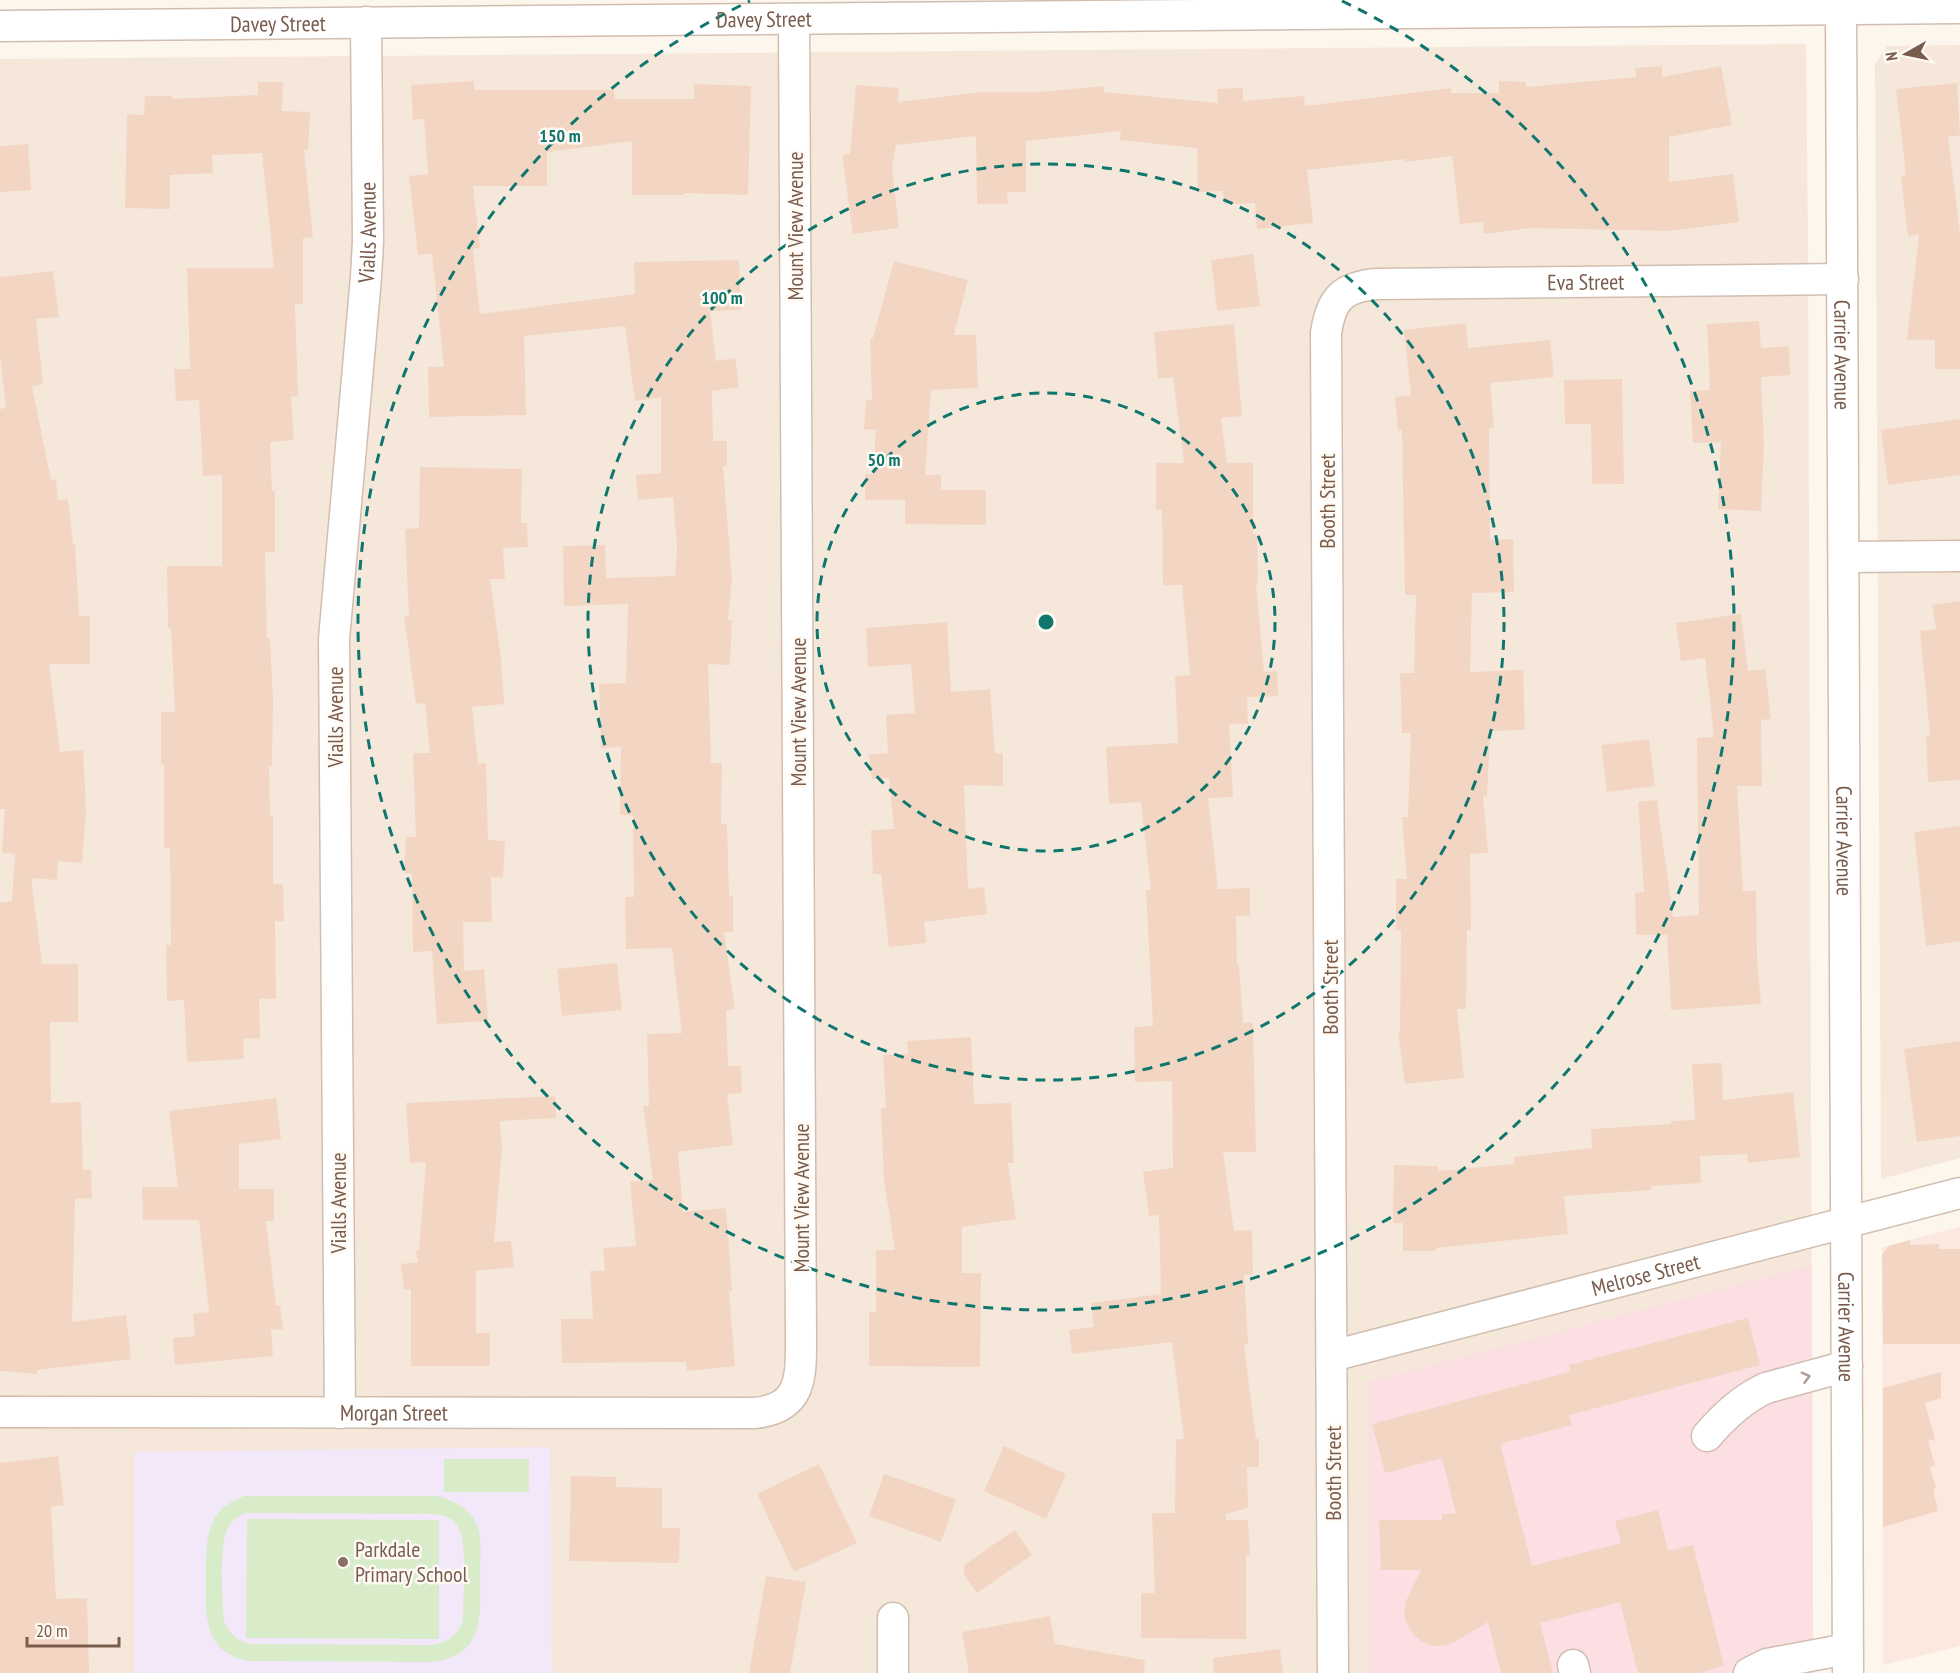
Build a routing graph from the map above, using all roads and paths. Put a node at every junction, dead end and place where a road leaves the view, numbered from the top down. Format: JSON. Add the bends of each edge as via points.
{"nodes":[{"id":1,"x":1670,"y":6,"type":"edge"},
{"id":2,"x":1210,"y":7,"type":"edge"},
{"id":3,"x":1960,"y":8,"type":"edge"},
{"id":4,"x":1841,"y":9,"type":"junction"},
{"id":5,"x":750,"y":10,"type":"edge"},
{"id":6,"x":288,"y":12,"type":"edge"},
{"id":7,"x":794,"y":18,"type":"junction"},
{"id":8,"x":366,"y":22,"type":"junction"},
{"id":9,"x":0,"y":26,"type":"edge"},
{"id":10,"x":1843,"y":279,"type":"junction"},
{"id":11,"x":1334,"y":303,"type":"joint"},
{"id":12,"x":1960,"y":556,"type":"edge"},
{"id":13,"x":1844,"y":557,"type":"junction"},
{"id":14,"x":1960,"y":1193,"type":"edge"},
{"id":15,"x":1846,"y":1222,"type":"junction"},
{"id":16,"x":1332,"y":1356,"type":"junction"},
{"id":17,"x":1847,"y":1366,"type":"junction"},
{"id":18,"x":787,"y":1402,"type":"joint"},
{"id":19,"x":0,"y":1413,"type":"edge"},
{"id":20,"x":340,"y":1413,"type":"junction"},
{"id":21,"x":1707,"y":1436,"type":"dead end"},
{"id":22,"x":893,"y":1618,"type":"dead end"},
{"id":23,"x":1847,"y":1661,"type":"edge"},
{"id":24,"x":893,"y":1673,"type":"edge"},
{"id":25,"x":1333,"y":1673,"type":"edge"},
{"id":26,"x":1749,"y":1673,"type":"edge"}],
"edges":[{"from":1,"to":2,"type":"street","name":"Davey Street"},
{"from":1,"to":4,"type":"street","name":"Davey Street"},
{"from":2,"to":7,"type":"street","name":"Davey Street"},
{"from":3,"to":4,"type":"street","name":"Davey Street"},
{"from":4,"to":10,"type":"street","name":"Carrier Avenue"},
{"from":5,"to":7,"type":"street","name":"Davey Street"},
{"from":5,"to":8,"type":"street","name":"Davey Street"},
{"from":6,"to":8,"type":"street","name":"Davey Street"},
{"from":6,"to":9,"type":"street","name":"Davey Street"},
{"from":7,"to":18,"type":"street","name":"Mount View Avenue","via":[[801,1341],[799,1382]]},
{"from":8,"to":20,"type":"street","name":"Vialls Avenue","via":[[368,241],[334,629]]},
{"from":10,"to":11,"type":"street","name":"Eva Street","via":[[1377,284],[1343,293]]},
{"from":10,"to":13,"type":"street","name":"Carrier Avenue"},
{"from":11,"to":16,"type":"street","name":"Booth Street","via":[[1326,333]]},
{"from":12,"to":13,"type":"street"},
{"from":13,"to":15,"type":"street","name":"Carrier Avenue"},
{"from":14,"to":15,"type":"street","name":"Melrose Street"},
{"from":15,"to":16,"type":"street","name":"Melrose Street"},
{"from":15,"to":17,"type":"street","name":"Carrier Avenue"},
{"from":16,"to":25,"type":"street","name":"Booth Street"},
{"from":21,"to":17,"type":"street","one_way":true,"via":[[1741,1402],[1766,1388]]},
{"from":17,"to":23,"type":"street","name":"Carrier Avenue"},
{"from":18,"to":20,"type":"street","name":"Morgan Street","via":[[770,1412],[755,1413]]},
{"from":19,"to":20,"type":"street","name":"Morgan Street"},
{"from":22,"to":24,"type":"street"},
{"from":23,"to":26,"type":"street","via":[[1767,1664]]}]}
